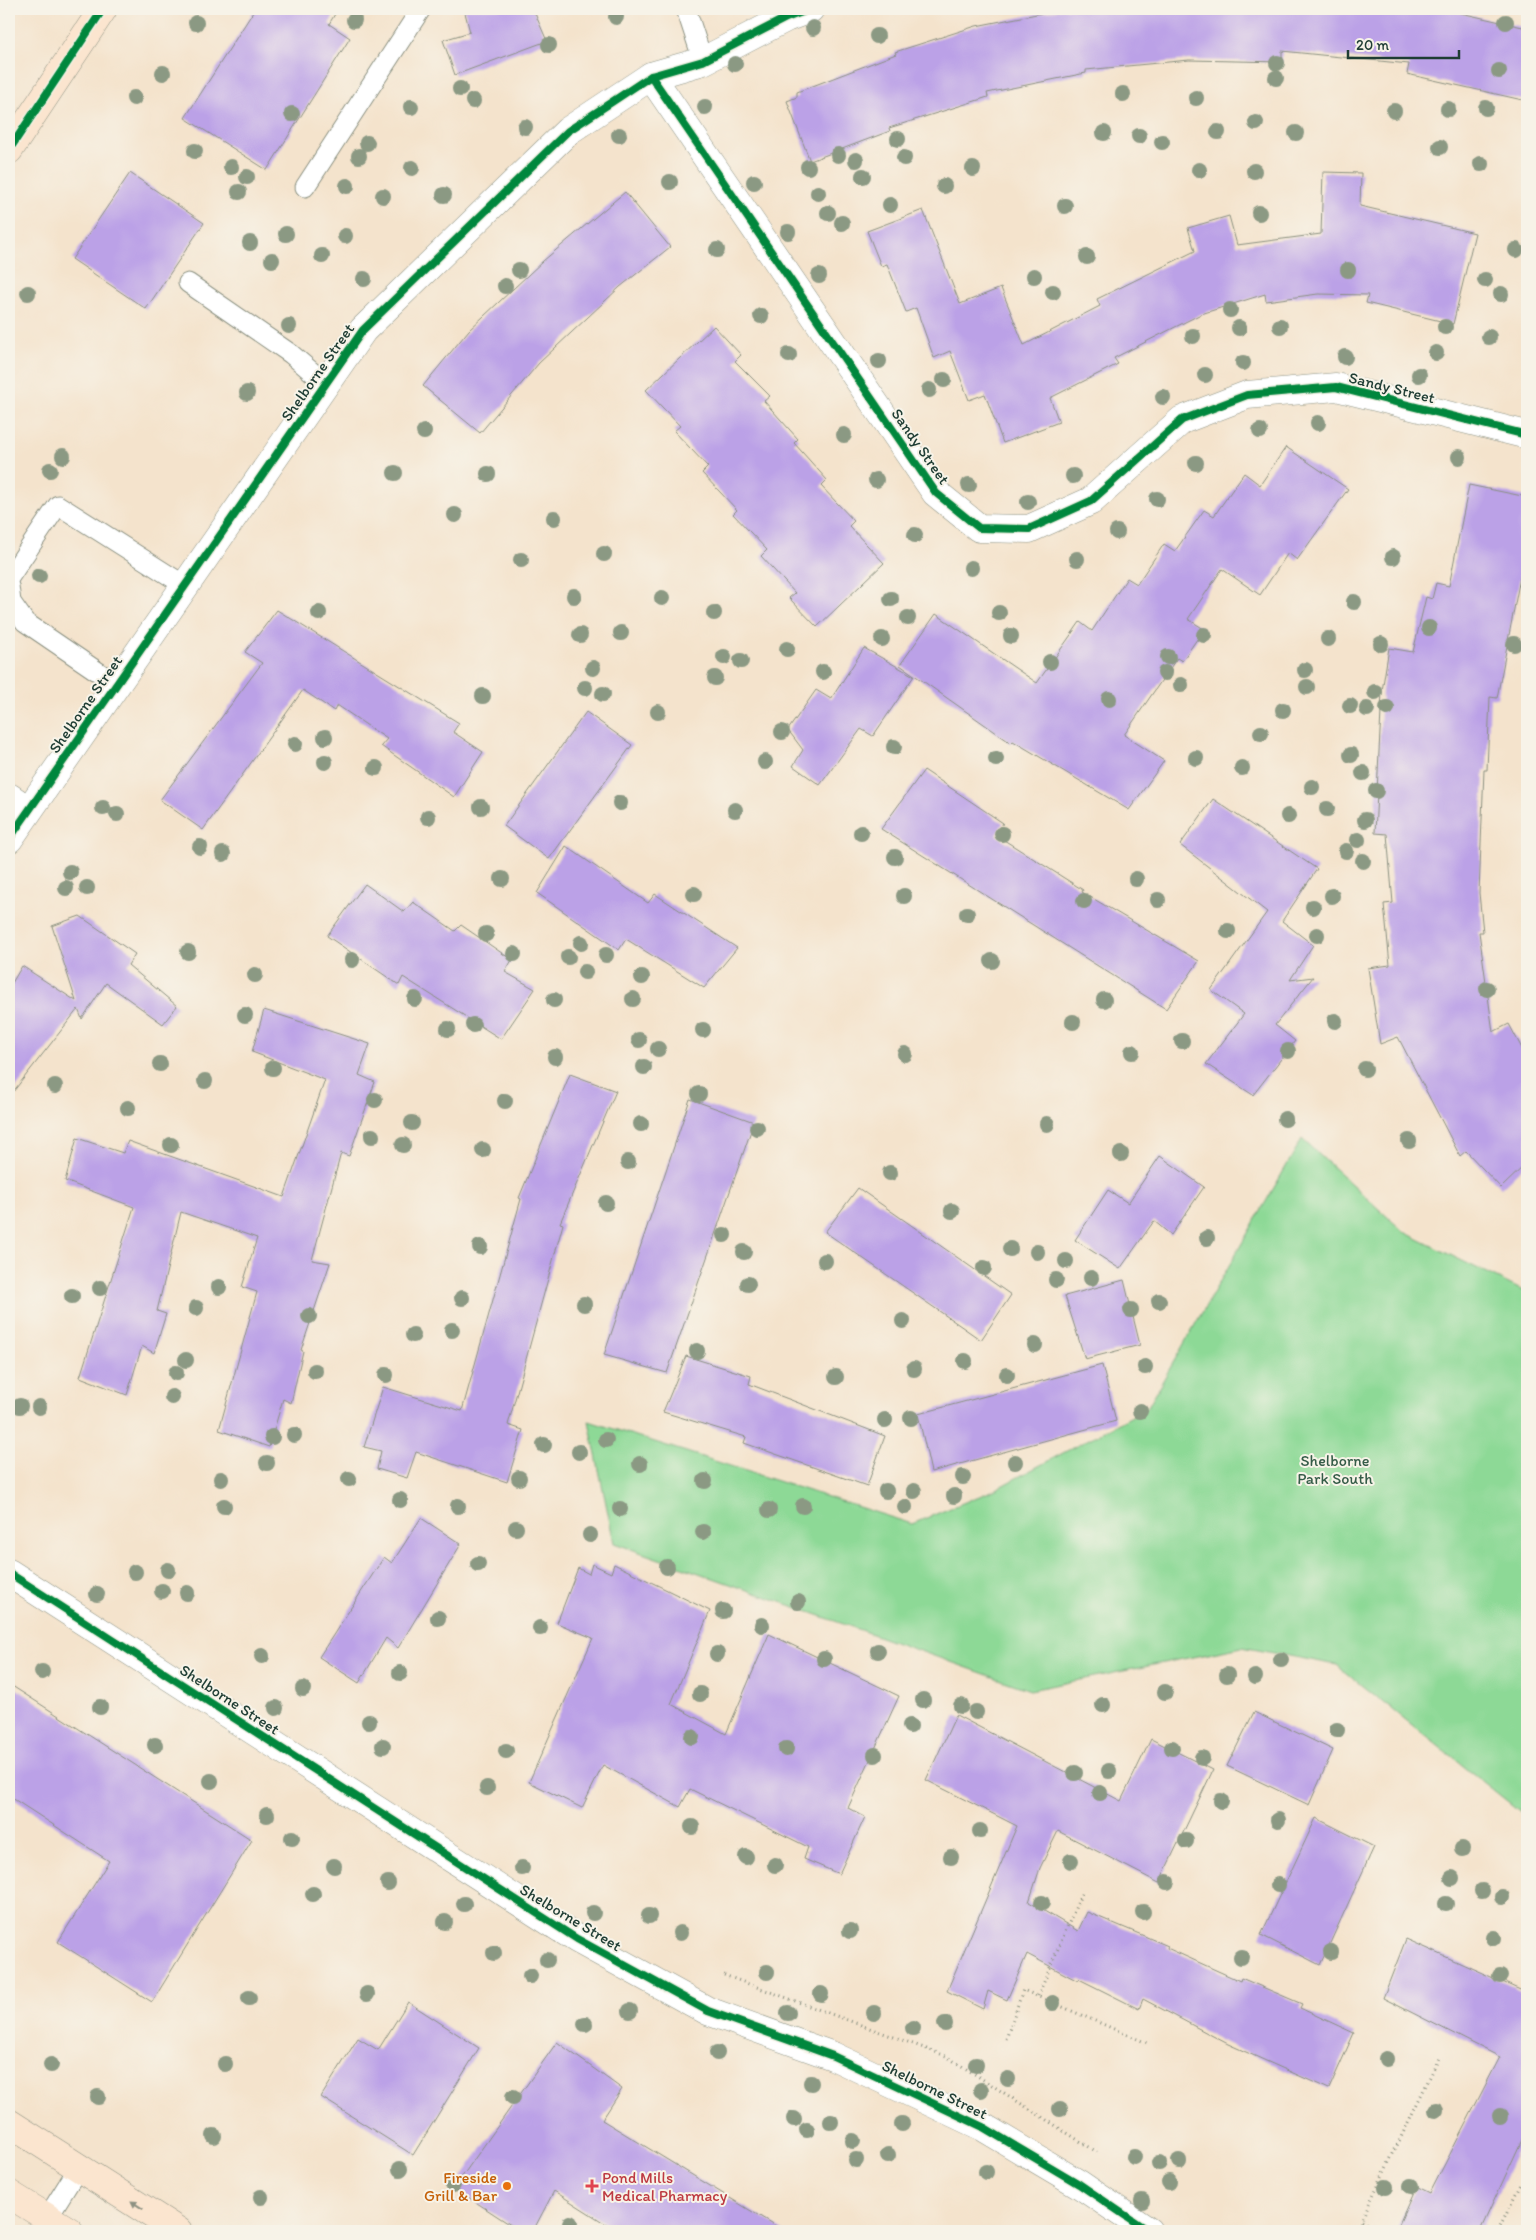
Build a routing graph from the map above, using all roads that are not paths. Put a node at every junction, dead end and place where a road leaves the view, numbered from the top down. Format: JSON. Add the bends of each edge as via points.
{"nodes":[{"id":1,"x":103,"y":9,"type":"edge"},
{"id":2,"x":421,"y":9,"type":"edge"},
{"id":3,"x":686,"y":9,"type":"edge"},
{"id":4,"x":810,"y":9,"type":"edge"},
{"id":5,"x":704,"y":61,"type":"junction"},
{"id":6,"x":651,"y":76,"type":"junction"},
{"id":7,"x":9,"y":150,"type":"edge"},
{"id":8,"x":305,"y":187,"type":"dead end"},
{"id":9,"x":188,"y":283,"type":"dead end"},
{"id":10,"x":325,"y":383,"type":"junction"},
{"id":11,"x":1527,"y":435,"type":"edge"},
{"id":12,"x":9,"y":578,"type":"edge"},
{"id":13,"x":184,"y":585,"type":"junction"},
{"id":14,"x":9,"y":586,"type":"edge"},
{"id":15,"x":116,"y":684,"type":"junction"},
{"id":16,"x":18,"y":803,"type":"edge"},
{"id":17,"x":9,"y":839,"type":"edge"},
{"id":18,"x":9,"y":1573,"type":"edge"},
{"id":19,"x":9,"y":2123,"type":"edge"},
{"id":20,"x":79,"y":2167,"type":"junction"},
{"id":21,"x":9,"y":2194,"type":"edge"},
{"id":22,"x":52,"y":2227,"type":"edge"},
{"id":23,"x":178,"y":2231,"type":"edge"},
{"id":24,"x":1148,"y":2231,"type":"edge"}],
"edges":[{"from":1,"to":7,"type":"main road"},
{"from":2,"to":8,"type":"lane"},
{"from":3,"to":5,"type":"lane"},
{"from":4,"to":5,"type":"street","name":"Shelborne Street"},
{"from":5,"to":6,"type":"street","name":"Shelborne Street"},
{"from":6,"to":10,"type":"street","name":"Shelborne Street","via":[[568,131],[362,330]]},
{"from":6,"to":11,"type":"street","name":"Sandy Street","via":[[936,493],[979,528],[1029,529],[1091,501],[1182,420],[1247,395],[1336,387]]},
{"from":9,"to":10,"type":"lane","via":[[291,354]]},
{"from":10,"to":13,"type":"street","name":"Shelborne Street"},
{"from":12,"to":13,"type":"lane","via":[[58,505]]},
{"from":13,"to":15,"type":"street","name":"Shelborne Street"},
{"from":14,"to":15,"type":"lane","via":[[11,602],[25,622]]},
{"from":15,"to":16,"type":"street","name":"Shelborne Street"},
{"from":16,"to":17,"type":"street","name":"Shelborne Street"},
{"from":18,"to":24,"type":"street","name":"Shelborne Street","via":[[577,1939],[708,2011],[833,2056],[983,2127],[1079,2184]]},
{"from":19,"to":20,"type":"main road"},
{"from":20,"to":22,"type":"lane"},
{"from":23,"to":20,"type":"main road","one_way":true},
{"from":21,"to":22,"type":"main road"}]}
